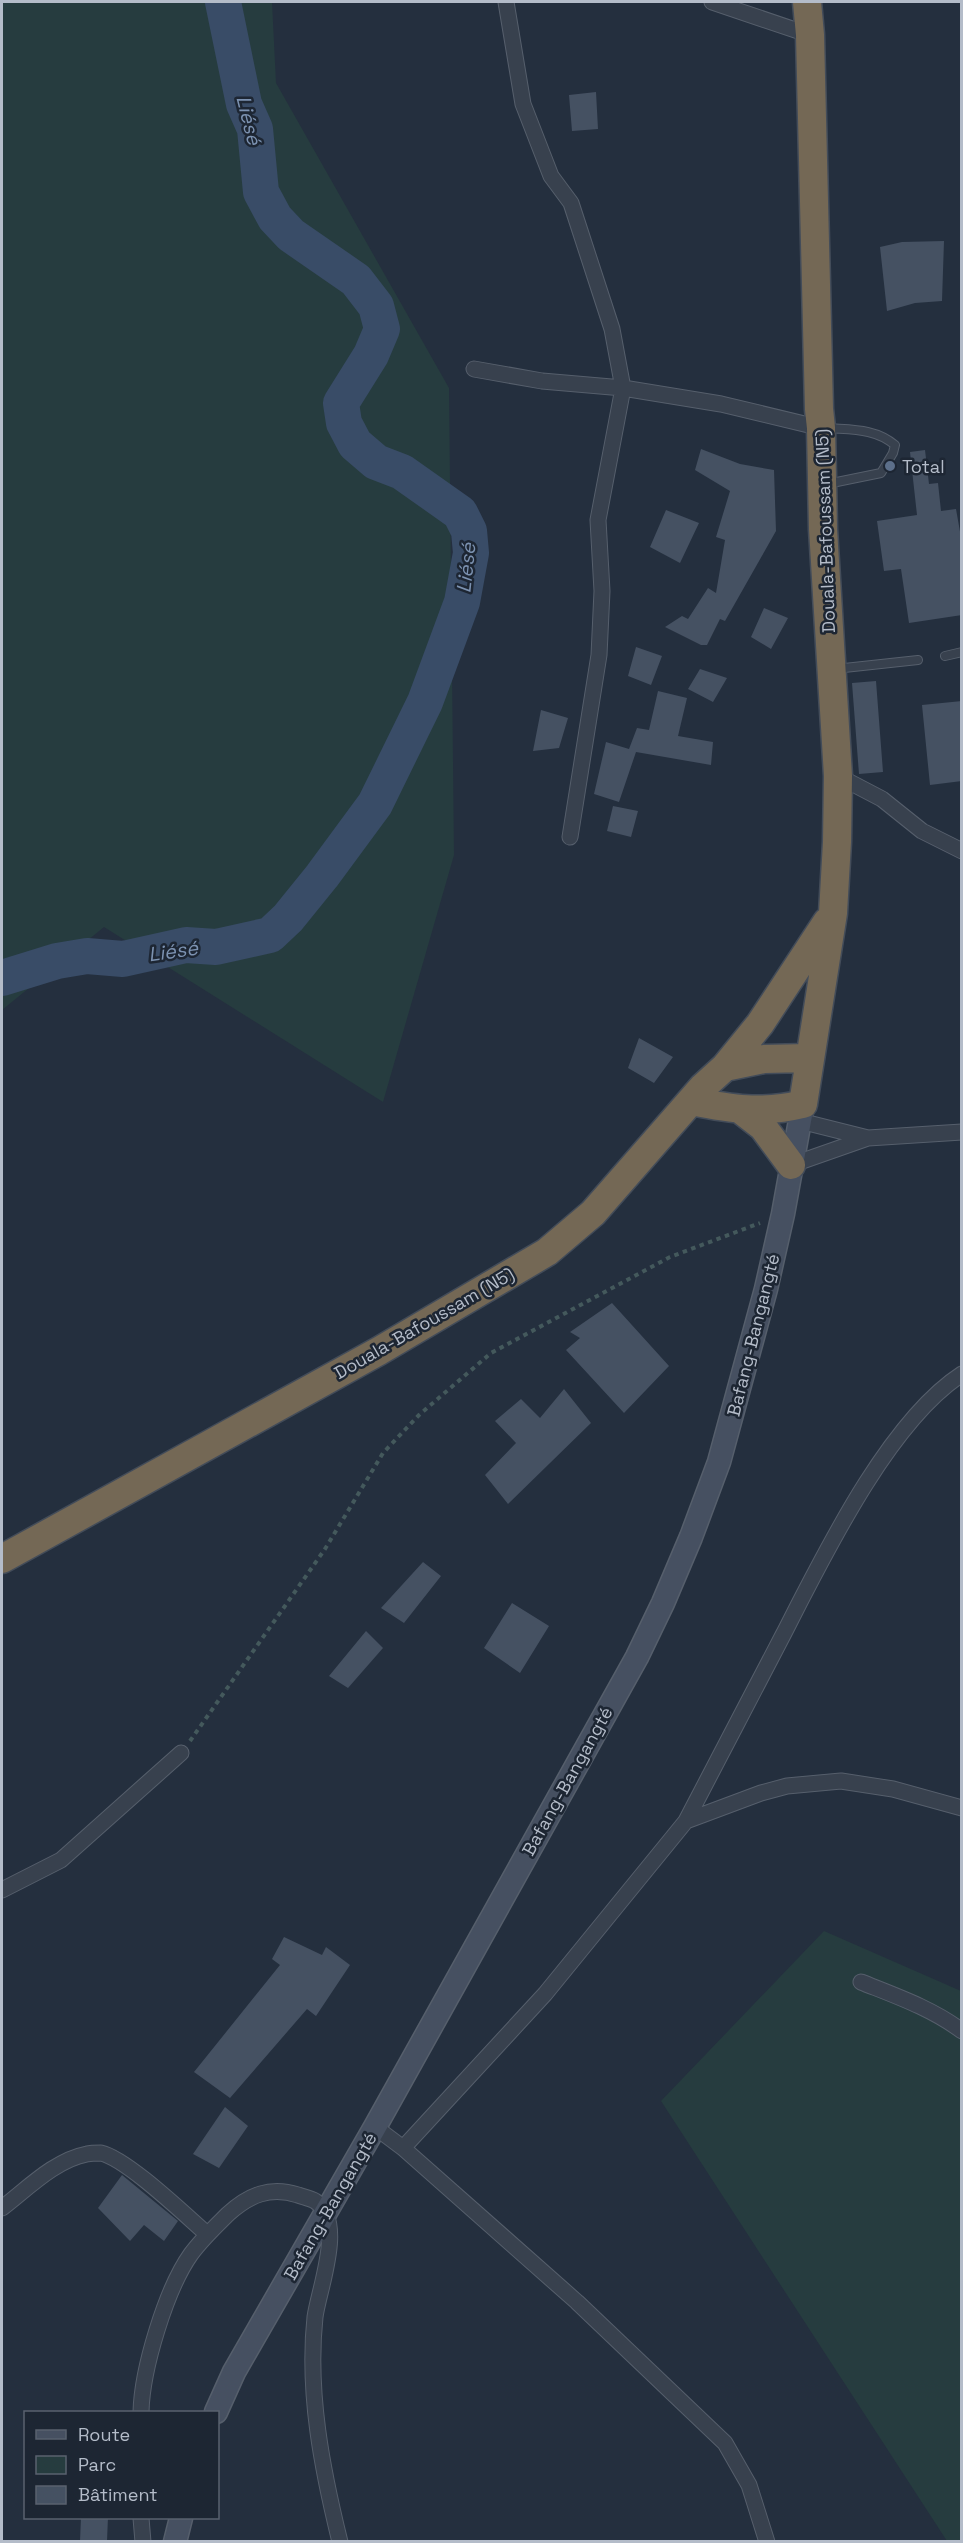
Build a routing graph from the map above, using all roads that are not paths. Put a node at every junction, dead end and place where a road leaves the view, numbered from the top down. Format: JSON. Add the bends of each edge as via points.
{"nodes":[{"id":1,"x":506,"y":2,"type":"edge"},
{"id":2,"x":712,"y":2,"type":"edge"},
{"id":3,"x":807,"y":2,"type":"edge"},
{"id":4,"x":810,"y":35,"type":"junction"},
{"id":5,"x":474,"y":369,"type":"dead end"},
{"id":6,"x":623,"y":388,"type":"junction"},
{"id":7,"x":821,"y":428,"type":"junction"},
{"id":8,"x":822,"y":485,"type":"junction"},
{"id":9,"x":962,"y":652,"type":"edge"},
{"id":10,"x":945,"y":656,"type":"dead end"},
{"id":11,"x":918,"y":660,"type":"dead end"},
{"id":12,"x":831,"y":669,"type":"junction"},
{"id":13,"x":838,"y":776,"type":"junction"},
{"id":14,"x":570,"y":837,"type":"dead end"},
{"id":15,"x":962,"y":851,"type":"edge"},
{"id":16,"x":833,"y":913,"type":"junction"},
{"id":17,"x":808,"y":1058,"type":"junction"},
{"id":18,"x":725,"y":1067,"type":"junction"},
{"id":19,"x":691,"y":1101,"type":"junction"},
{"id":20,"x":741,"y":1110,"type":"junction"},
{"id":21,"x":801,"y":1112,"type":"junction"},
{"id":22,"x":962,"y":1132,"type":"edge"},
{"id":23,"x":867,"y":1138,"type":"junction"},
{"id":24,"x":791,"y":1165,"type":"junction"},
{"id":25,"x":962,"y":1362,"type":"edge"},
{"id":26,"x":962,"y":1374,"type":"edge"},
{"id":27,"x":944,"y":1386,"type":"junction"},
{"id":28,"x":2,"y":1559,"type":"edge"},
{"id":29,"x":181,"y":1754,"type":"road end"},
{"id":30,"x":962,"y":1808,"type":"edge"},
{"id":31,"x":686,"y":1821,"type":"junction"},
{"id":32,"x":2,"y":1890,"type":"edge"},
{"id":33,"x":861,"y":1982,"type":"dead end"},
{"id":34,"x":962,"y":2031,"type":"edge"},
{"id":35,"x":375,"y":2127,"type":"junction"},
{"id":36,"x":403,"y":2148,"type":"junction"},
{"id":37,"x":2,"y":2208,"type":"edge"},
{"id":38,"x":326,"y":2212,"type":"junction"},
{"id":39,"x":207,"y":2234,"type":"junction"},
{"id":40,"x":141,"y":2411,"type":"edge"},
{"id":41,"x":216,"y":2411,"type":"edge"},
{"id":42,"x":141,"y":2519,"type":"edge"},
{"id":43,"x":180,"y":2519,"type":"edge"},
{"id":44,"x":143,"y":2541,"type":"edge"},
{"id":45,"x":175,"y":2541,"type":"edge"},
{"id":46,"x":340,"y":2541,"type":"edge"},
{"id":47,"x":767,"y":2541,"type":"edge"}],
"edges":[{"from":1,"to":6,"type":"street","via":[[523,104],[550,176],[571,203],[612,329]]},
{"from":2,"to":4,"type":"street"},
{"from":3,"to":4,"type":"highway","name":"Douala-Bafoussam (N5)"},
{"from":4,"to":7,"type":"highway","name":"Douala-Bafoussam (N5)"},
{"from":5,"to":6,"type":"street","via":[[542,381]]},
{"from":6,"to":7,"type":"street","via":[[721,404]]},
{"from":6,"to":14,"type":"street","via":[[598,520],[602,591],[599,655]]},
{"from":7,"to":8,"type":"highway","name":"Douala-Bafoussam (N5)"},
{"from":7,"to":8,"type":"lane","via":[[866,430],[885,436],[894,445],[894,453],[881,473]]},
{"from":8,"to":12,"type":"highway","name":"Douala-Bafoussam (N5)"},
{"from":9,"to":10,"type":"lane"},
{"from":11,"to":12,"type":"lane"},
{"from":12,"to":13,"type":"highway","name":"Douala-Bafoussam (N5)"},
{"from":13,"to":15,"type":"street","via":[[882,799],[922,831]]},
{"from":13,"to":16,"type":"highway","name":"Douala-Bafoussam (N5)"},
{"from":16,"to":17,"type":"highway","name":"Douala-Bafoussam (N5)"},
{"from":16,"to":18,"type":"highway","name":"Douala-Bafoussam (N5)","via":[[759,1024]]},
{"from":17,"to":18,"type":"highway","via":[[764,1059]]},
{"from":17,"to":21,"type":"highway","name":"Douala-Bafoussam (N5)"},
{"from":18,"to":19,"type":"highway","name":"Douala-Bafoussam (N5)"},
{"from":19,"to":20,"type":"highway"},
{"from":19,"to":28,"type":"highway","name":"Douala-Bafoussam (N5)","via":[[593,1213],[547,1252],[379,1351]]},
{"from":20,"to":21,"type":"highway"},
{"from":20,"to":24,"type":"highway","via":[[763,1127]]},
{"from":21,"to":23,"type":"street"},
{"from":21,"to":24,"type":"street","name":"Bafang-Bangangté"},
{"from":22,"to":23,"type":"street"},
{"from":23,"to":24,"type":"street"},
{"from":24,"to":35,"type":"street","name":"Bafang-Bangangté","via":[[783,1214],[719,1462],[663,1603]]},
{"from":25,"to":27,"type":"street"},
{"from":26,"to":27,"type":"street"},
{"from":27,"to":31,"type":"street","via":[[884,1457],[859,1496]]},
{"from":29,"to":32,"type":"street","via":[[61,1860]]},
{"from":30,"to":31,"type":"street","via":[[893,1789],[841,1781],[761,1792]]},
{"from":31,"to":36,"type":"street","via":[[545,1994]]},
{"from":33,"to":34,"type":"street","via":[[918,2004]]},
{"from":35,"to":36,"type":"street"},
{"from":35,"to":38,"type":"street","name":"Bafang-Bangangté"},
{"from":36,"to":47,"type":"street","via":[[586,2309],[725,2443],[748,2486]]},
{"from":37,"to":39,"type":"street","via":[[57,2166],[84,2154],[99,2153],[115,2159],[156,2189]]},
{"from":38,"to":39,"type":"street","via":[[314,2201],[284,2191],[261,2192],[239,2204]]},
{"from":38,"to":41,"type":"street","name":"Bafang-Bangangté","via":[[234,2372]]},
{"from":38,"to":46,"type":"street","via":[[330,2234],[315,2316],[314,2386],[329,2496]]},
{"from":39,"to":40,"type":"street","via":[[177,2280],[154,2342]]},
{"from":42,"to":44,"type":"street"},
{"from":43,"to":45,"type":"street"}]}
